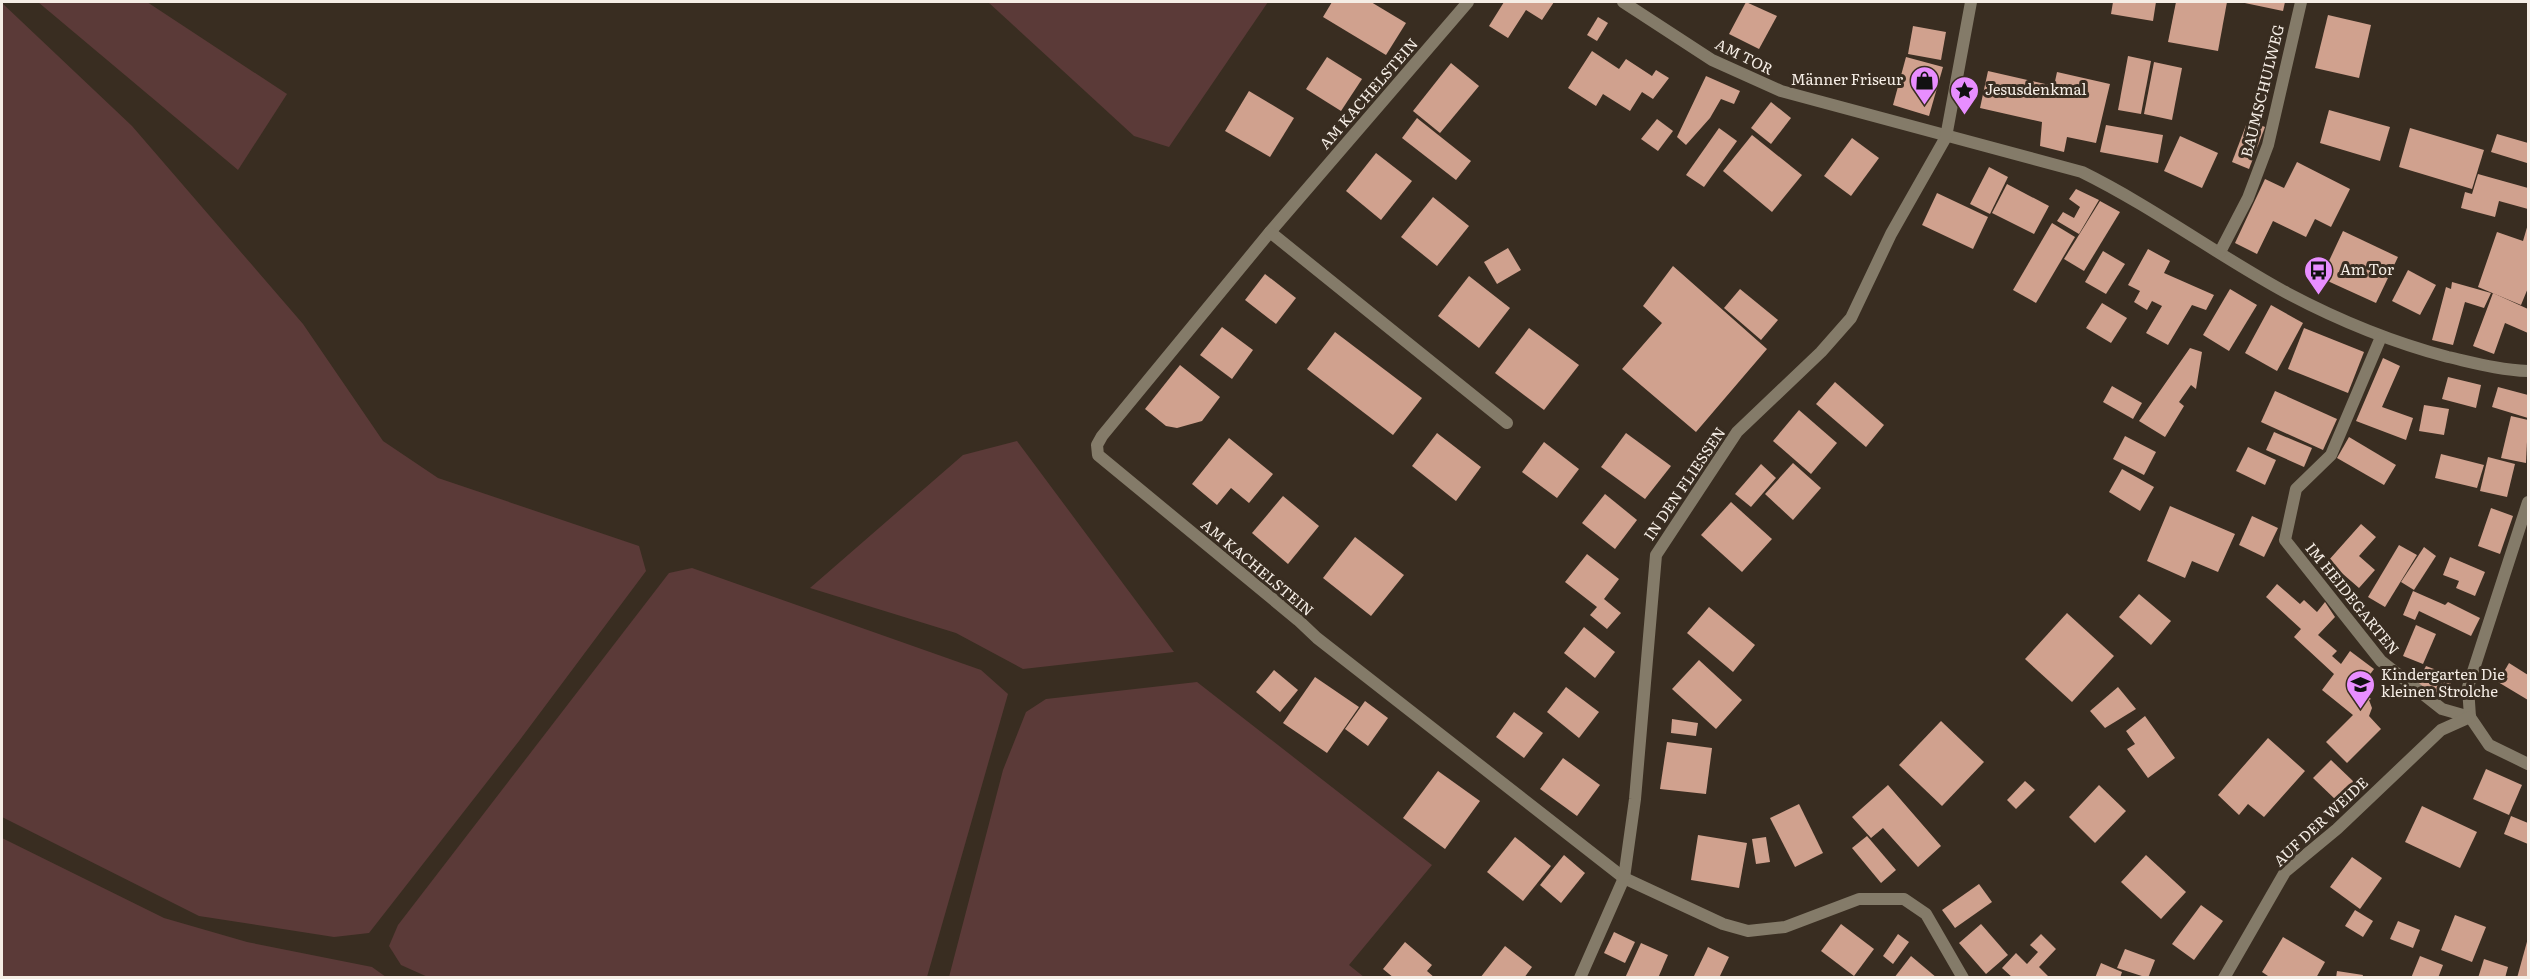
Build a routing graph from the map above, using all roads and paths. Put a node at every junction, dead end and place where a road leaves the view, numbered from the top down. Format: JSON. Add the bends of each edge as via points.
{"nodes":[{"id":1,"x":1468,"y":2,"type":"edge"},
{"id":2,"x":1623,"y":2,"type":"edge"},
{"id":3,"x":1971,"y":2,"type":"edge"},
{"id":4,"x":2301,"y":2,"type":"edge"},
{"id":5,"x":1946,"y":137,"type":"junction"},
{"id":6,"x":1270,"y":232,"type":"junction"},
{"id":7,"x":2220,"y":252,"type":"junction"},
{"id":8,"x":2381,"y":337,"type":"junction"},
{"id":9,"x":2529,"y":371,"type":"edge"},
{"id":10,"x":1506,"y":423,"type":"dead end"},
{"id":11,"x":2529,"y":502,"type":"edge"},
{"id":12,"x":2470,"y":717,"type":"junction"},
{"id":13,"x":2529,"y":764,"type":"edge"},
{"id":14,"x":1623,"y":878,"type":"junction"},
{"id":15,"x":1580,"y":978,"type":"edge"},
{"id":16,"x":1963,"y":978,"type":"edge"},
{"id":17,"x":2224,"y":978,"type":"edge"}],
"edges":[{"from":1,"to":6,"type":"street","name":"AM KACHELSTEIN"},
{"from":2,"to":5,"type":"street","name":"AM TOR","via":[[1712,60],[1780,91]]},
{"from":3,"to":5,"type":"street","name":"IN DEN FLIESSEN"},
{"from":4,"to":7,"type":"street","name":"BAUMSCHULWEG","via":[[2268,145],[2248,198]]},
{"from":5,"to":7,"type":"street","name":"AM TOR","via":[[2082,172],[2127,194]]},
{"from":5,"to":14,"type":"street","name":"IN DEN FLIESSEN","via":[[1851,318],[1737,432],[1656,555],[1635,799]]},
{"from":6,"to":10,"type":"street"},
{"from":6,"to":14,"type":"street","name":"AM KACHELSTEIN","via":[[1102,436],[1097,445],[1098,455],[1317,638]]},
{"from":7,"to":8,"type":"street","name":"AM TOR","via":[[2285,292]]},
{"from":8,"to":9,"type":"street","name":"AM TOR","via":[[2501,370]]},
{"from":8,"to":12,"type":"street","name":"IM HEIDEGARTEN","via":[[2331,455],[2296,489],[2285,540],[2381,661],[2442,710]]},
{"from":11,"to":12,"type":"street","via":[[2468,687]]},
{"from":12,"to":13,"type":"street","via":[[2489,745]]},
{"from":12,"to":17,"type":"street","name":"AUF DER WEIDE","via":[[2441,730],[2337,829],[2285,872]]},
{"from":14,"to":15,"type":"street","name":"IN DEN FLIESSEN"},
{"from":14,"to":16,"type":"street","via":[[1723,924],[1748,931],[1785,927],[1859,899],[1904,899],[1926,914]]}]}
